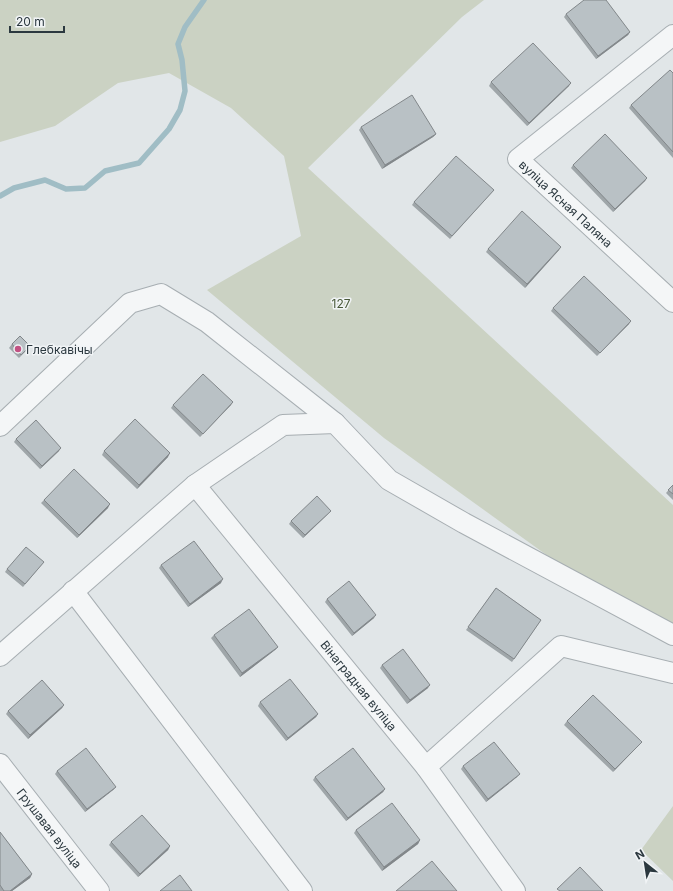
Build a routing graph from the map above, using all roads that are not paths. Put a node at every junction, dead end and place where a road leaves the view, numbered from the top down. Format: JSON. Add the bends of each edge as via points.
{"nodes":[{"id":1,"x":673,"y":34,"type":"edge"},
{"id":2,"x":673,"y":302,"type":"edge"},
{"id":3,"x":335,"y":423,"type":"junction"},
{"id":4,"x":0,"y":426,"type":"edge"},
{"id":5,"x":194,"y":485,"type":"junction"},
{"id":6,"x":73,"y":591,"type":"junction"},
{"id":7,"x":673,"y":635,"type":"edge"},
{"id":8,"x":0,"y":656,"type":"edge"},
{"id":9,"x":673,"y":672,"type":"edge"},
{"id":10,"x":0,"y":764,"type":"edge"},
{"id":11,"x":426,"y":768,"type":"junction"},
{"id":12,"x":99,"y":891,"type":"edge"},
{"id":13,"x":302,"y":891,"type":"edge"},
{"id":14,"x":515,"y":891,"type":"edge"}],
"edges":[{"from":1,"to":2,"type":"street","name":"вуліца Ясная Паляна","via":[[518,159]]},
{"from":3,"to":4,"type":"street","via":[[207,322],[161,294],[130,303]]},
{"from":3,"to":5,"type":"street","via":[[283,425]]},
{"from":3,"to":7,"type":"street","via":[[389,480]]},
{"from":5,"to":6,"type":"street"},
{"from":5,"to":11,"type":"street","name":"Вінаградная вуліца"},
{"from":6,"to":8,"type":"street"},
{"from":6,"to":13,"type":"street"},
{"from":9,"to":11,"type":"street","via":[[561,646]]},
{"from":10,"to":12,"type":"street","name":"Грушавая вуліца"},
{"from":11,"to":14,"type":"street","name":"Вінаградная вуліца"}]}
